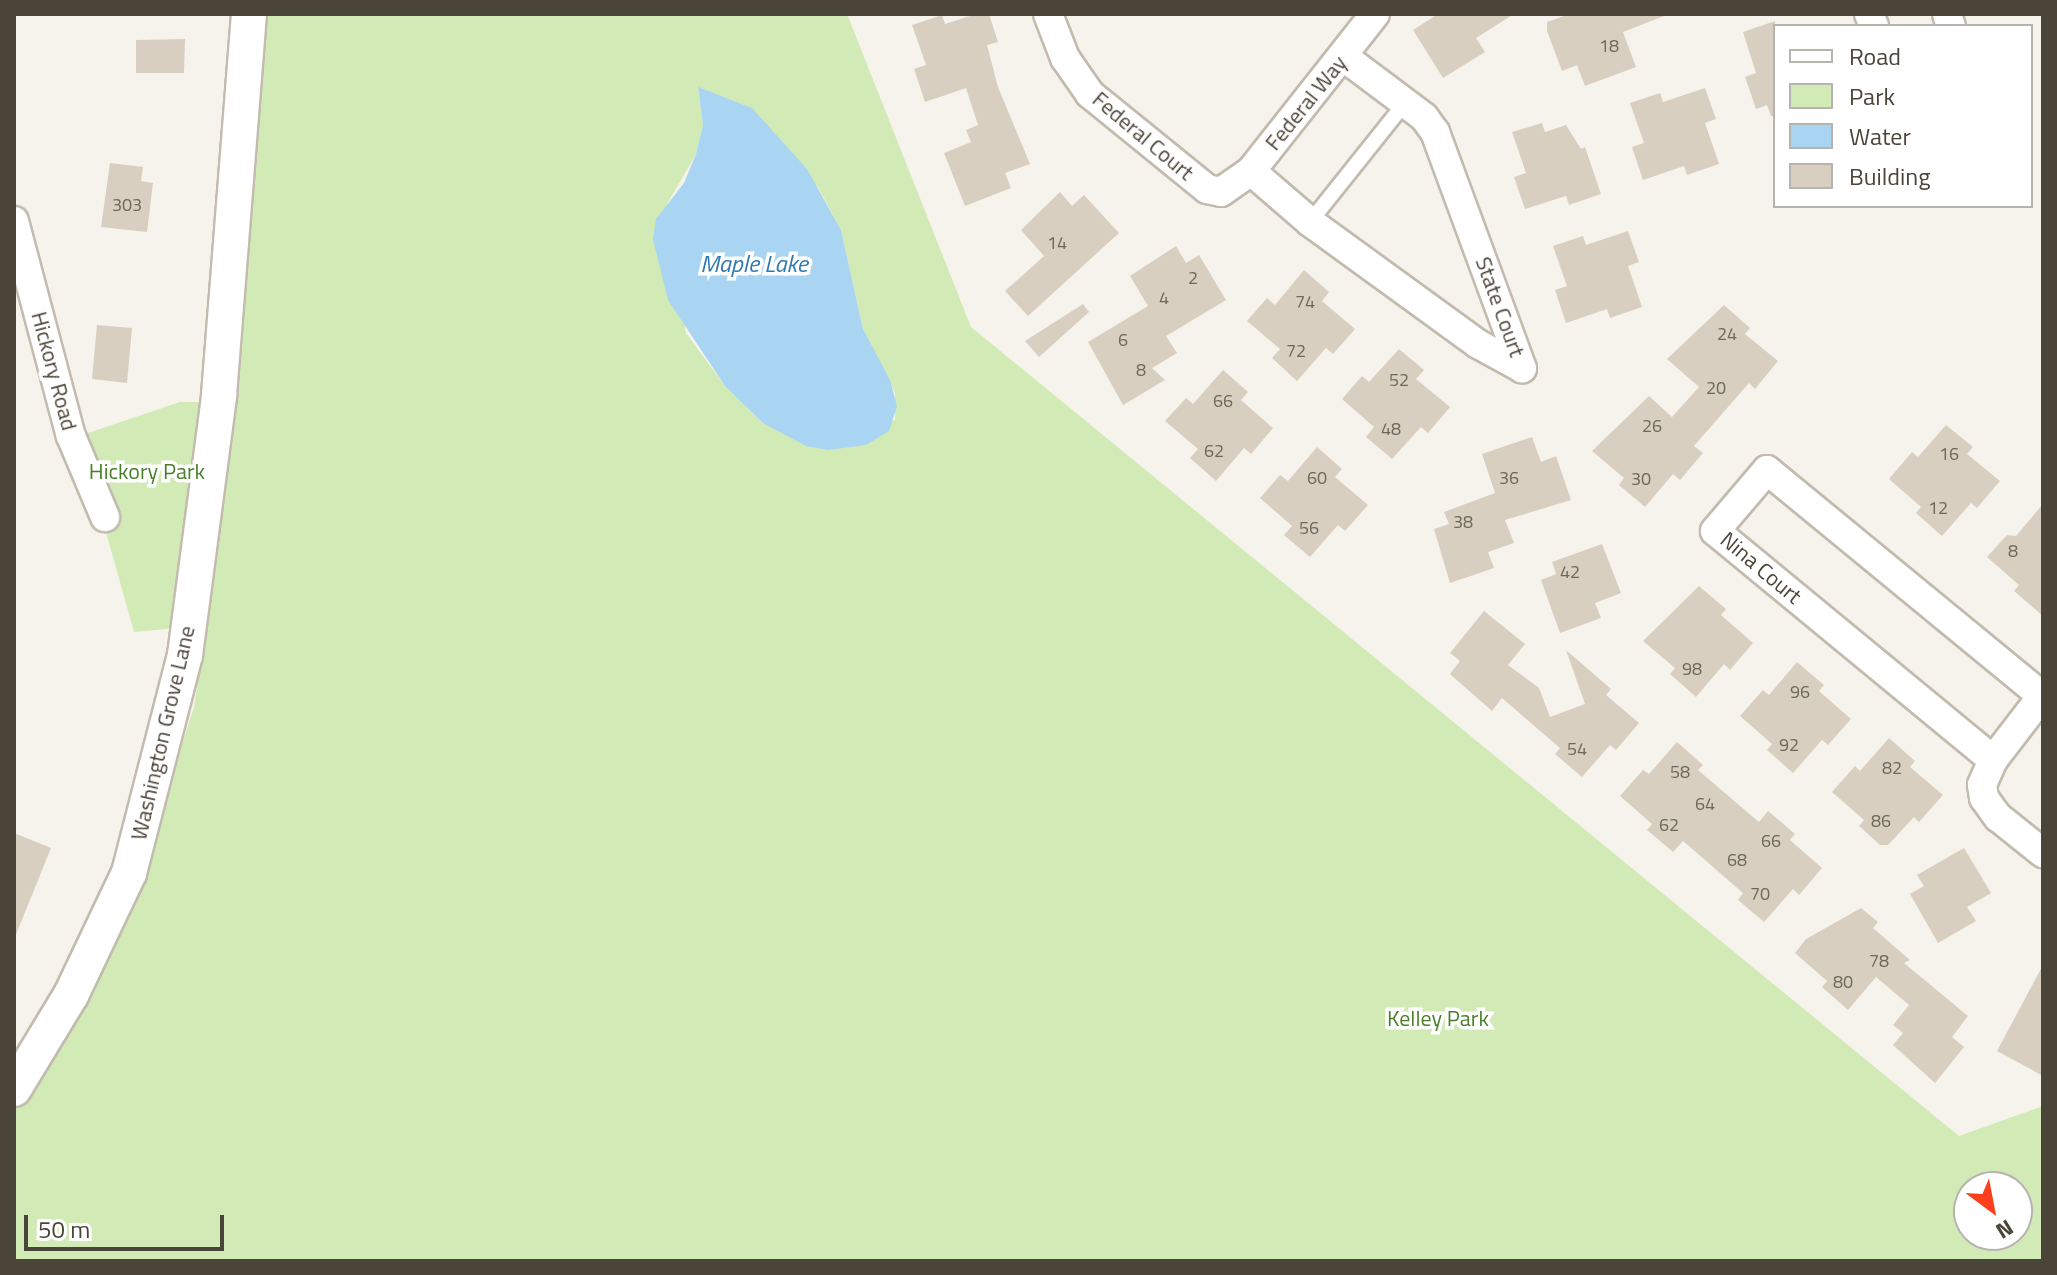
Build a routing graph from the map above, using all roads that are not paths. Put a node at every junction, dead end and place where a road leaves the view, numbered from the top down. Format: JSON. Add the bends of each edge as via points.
{"nodes":[{"id":1,"x":249,"y":14,"type":"edge"},
{"id":2,"x":1048,"y":14,"type":"edge"},
{"id":3,"x":1375,"y":14,"type":"edge"},
{"id":4,"x":1344,"y":57,"type":"junction"},
{"id":5,"x":1405,"y":103,"type":"junction"},
{"id":6,"x":1241,"y":180,"type":"junction"},
{"id":7,"x":14,"y":221,"type":"edge"},
{"id":8,"x":1310,"y":222,"type":"junction"},
{"id":9,"x":105,"y":517,"type":"dead end"},
{"id":10,"x":2042,"y":696,"type":"edge"},
{"id":11,"x":1993,"y":760,"type":"junction"},
{"id":12,"x":2043,"y":853,"type":"edge"},
{"id":13,"x":14,"y":1089,"type":"edge"}],
"edges":[{"from":1,"to":13,"type":"street","name":"Washington Grove Lane","via":[[219,395],[185,655],[129,873],[71,995]]},
{"from":2,"to":6,"type":"street","name":"Federal Court","via":[[1065,58],[1090,94],[1207,189]]},
{"from":3,"to":4,"type":"street","name":"Federal Way"},
{"from":4,"to":5,"type":"street","name":"State Court"},
{"from":4,"to":6,"type":"street","name":"Federal Way"},
{"from":5,"to":8,"type":"lane"},
{"from":5,"to":8,"type":"street","name":"State Court","via":[[1435,132],[1522,368],[1478,344]]},
{"from":6,"to":8,"type":"street","name":"State Court"},
{"from":7,"to":9,"type":"street","name":"Hickory Road","via":[[71,436]]},
{"from":10,"to":11,"type":"street"},
{"from":10,"to":11,"type":"street","name":"Nina Court","via":[[1767,470],[1715,531]]},
{"from":11,"to":12,"type":"street","via":[[1982,785],[1984,798],[1998,817]]}]}
